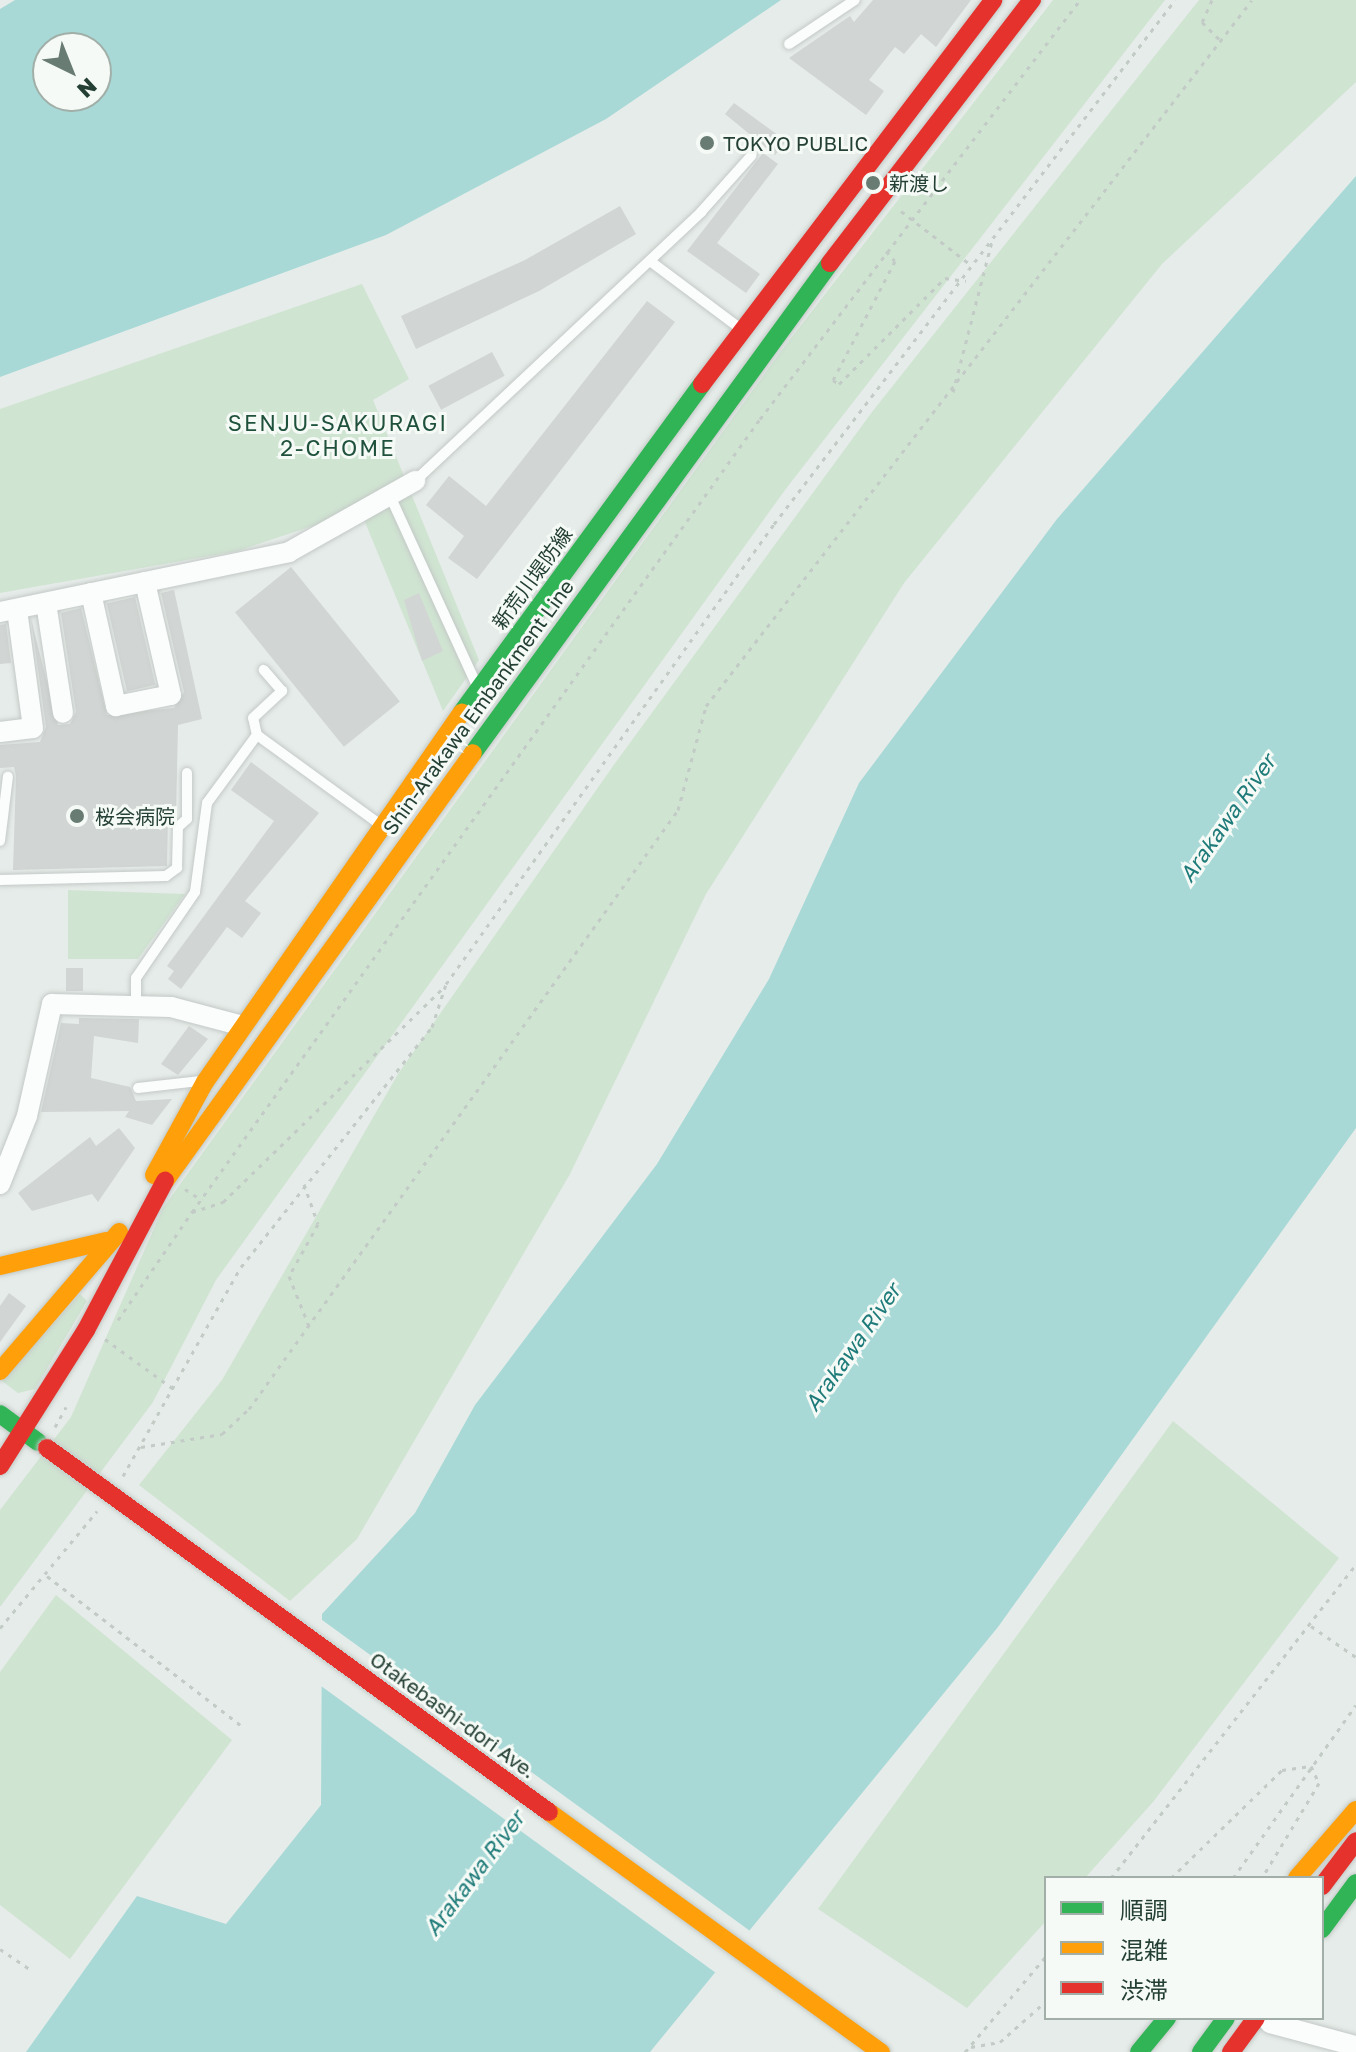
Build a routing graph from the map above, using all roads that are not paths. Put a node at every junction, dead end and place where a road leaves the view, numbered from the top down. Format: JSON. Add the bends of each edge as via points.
{"nodes":[{"id":1,"x":855,"y":0,"type":"edge"},
{"id":2,"x":994,"y":0,"type":"edge"},
{"id":3,"x":1032,"y":0,"type":"edge"},
{"id":4,"x":789,"y":44,"type":"dead end"},
{"id":5,"x":752,"y":155,"type":"dead end"},
{"id":6,"x":650,"y":261,"type":"junction"},
{"id":7,"x":741,"y":329,"type":"junction"},
{"id":8,"x":415,"y":481,"type":"joint"},
{"id":9,"x":391,"y":498,"type":"junction"},
{"id":10,"x":145,"y":582,"type":"junction"},
{"id":11,"x":91,"y":593,"type":"junction"},
{"id":12,"x":46,"y":603,"type":"junction"},
{"id":13,"x":8,"y":611,"type":"edge"},
{"id":14,"x":264,"y":670,"type":"dead end"},
{"id":15,"x":478,"y":689,"type":"junction"},
{"id":16,"x":63,"y":713,"type":"dead end"},
{"id":17,"x":0,"y":732,"type":"edge"},
{"id":18,"x":257,"y":735,"type":"junction"},
{"id":19,"x":187,"y":773,"type":"dead end"},
{"id":20,"x":8,"y":776,"type":"dead end"},
{"id":21,"x":383,"y":826,"type":"junction"},
{"id":22,"x":0,"y":841,"type":"edge"},
{"id":23,"x":0,"y":880,"type":"edge"},
{"id":24,"x":136,"y":1005,"type":"junction"},
{"id":25,"x":243,"y":1026,"type":"junction"},
{"id":26,"x":205,"y":1082,"type":"junction"},
{"id":27,"x":138,"y":1088,"type":"dead end"},
{"id":28,"x":0,"y":1184,"type":"edge"},
{"id":29,"x":146,"y":1207,"type":"junction"},
{"id":30,"x":119,"y":1232,"type":"junction"},
{"id":31,"x":0,"y":1266,"type":"edge"},
{"id":32,"x":0,"y":1371,"type":"edge"},
{"id":33,"x":0,"y":1414,"type":"edge"},
{"id":34,"x":24,"y":1432,"type":"junction"},
{"id":35,"x":0,"y":1466,"type":"edge"},
{"id":36,"x":1356,"y":1810,"type":"edge"},
{"id":37,"x":1356,"y":1841,"type":"edge"},
{"id":38,"x":1356,"y":1862,"type":"edge"},
{"id":39,"x":1299,"y":1876,"type":"edge"},
{"id":40,"x":1324,"y":1883,"type":"edge"},
{"id":41,"x":1356,"y":1883,"type":"edge"},
{"id":42,"x":1356,"y":1904,"type":"edge"},
{"id":43,"x":1324,"y":1905,"type":"edge"},
{"id":44,"x":1324,"y":1926,"type":"edge"},
{"id":45,"x":1324,"y":1948,"type":"edge"},
{"id":46,"x":1165,"y":2020,"type":"edge"},
{"id":47,"x":1225,"y":2020,"type":"edge"},
{"id":48,"x":1241,"y":2020,"type":"edge"},
{"id":49,"x":1267,"y":2020,"type":"edge"},
{"id":50,"x":1356,"y":2046,"type":"edge"},
{"id":51,"x":881,"y":2052,"type":"edge"},
{"id":52,"x":1139,"y":2052,"type":"edge"},
{"id":53,"x":1201,"y":2052,"type":"edge"},
{"id":54,"x":1217,"y":2052,"type":"edge"},
{"id":55,"x":1231,"y":2052,"type":"edge"},
{"id":56,"x":1249,"y":2052,"type":"edge"}],
"edges":[{"from":1,"to":4,"type":"lane"},
{"from":2,"to":7,"type":"main road","name":"新荒川堤防線"},
{"from":3,"to":29,"type":"main road","name":"Shin-Arakawa Embankment Line","via":[[766,347]]},
{"from":5,"to":6,"type":"lane"},
{"from":6,"to":7,"type":"lane"},
{"from":6,"to":8,"type":"lane"},
{"from":7,"to":15,"type":"main road","name":"新荒川堤防線"},
{"from":8,"to":9,"type":"street"},
{"from":9,"to":10,"type":"street","via":[[289,552]]},
{"from":9,"to":15,"type":"lane"},
{"from":10,"to":11,"type":"street"},
{"from":10,"to":11,"type":"street","via":[[171,695],[116,706]]},
{"from":11,"to":12,"type":"street"},
{"from":12,"to":13,"type":"street"},
{"from":12,"to":16,"type":"street"},
{"from":13,"to":17,"type":"street","via":[[33,728]]},
{"from":14,"to":18,"type":"lane","via":[[282,691],[253,718]]},
{"from":15,"to":21,"type":"main road","name":"新荒川堤防線"},
{"from":18,"to":21,"type":"lane"},
{"from":18,"to":24,"type":"lane","via":[[207,803],[195,892],[136,978]]},
{"from":19,"to":23,"type":"lane","via":[[187,819],[178,827],[177,868],[166,876]]},
{"from":20,"to":22,"type":"lane","via":[[7,833]]},
{"from":21,"to":25,"type":"main road","name":"新荒川堤防線"},
{"from":24,"to":25,"type":"street"},
{"from":24,"to":28,"type":"street","via":[[52,1004],[27,1116]]},
{"from":25,"to":26,"type":"main road","name":"新荒川堤防線"},
{"from":26,"to":27,"type":"lane"},
{"from":26,"to":29,"type":"main road","name":"新荒川堤防線","via":[[158,1162]]},
{"from":29,"to":30,"type":"main road"},
{"from":29,"to":34,"type":"main road","name":"Shin-Arakawa Embankment Line","via":[[86,1330]]},
{"from":30,"to":31,"type":"main road","via":[[79,1252]]},
{"from":30,"to":32,"type":"main road"},
{"from":33,"to":34,"type":"main road","name":"Otakebashi-dori Ave."},
{"from":34,"to":35,"type":"main road","name":"Shin-Arakawa Embankment Line"},
{"from":34,"to":51,"type":"main road","name":"Otakebashi-dori Ave.","bridge":true,"via":[[52,1440]]},
{"from":36,"to":39,"type":"main road"},
{"from":37,"to":40,"type":"main road"},
{"from":38,"to":43,"type":"main road"},
{"from":41,"to":44,"type":"main road"},
{"from":42,"to":45,"type":"main road"},
{"from":46,"to":52,"type":"main road"},
{"from":47,"to":53,"type":"main road"},
{"from":48,"to":54,"type":"main road"},
{"from":49,"to":50,"type":"street"},
{"from":49,"to":55,"type":"main road"},
{"from":49,"to":56,"type":"main road"}]}
